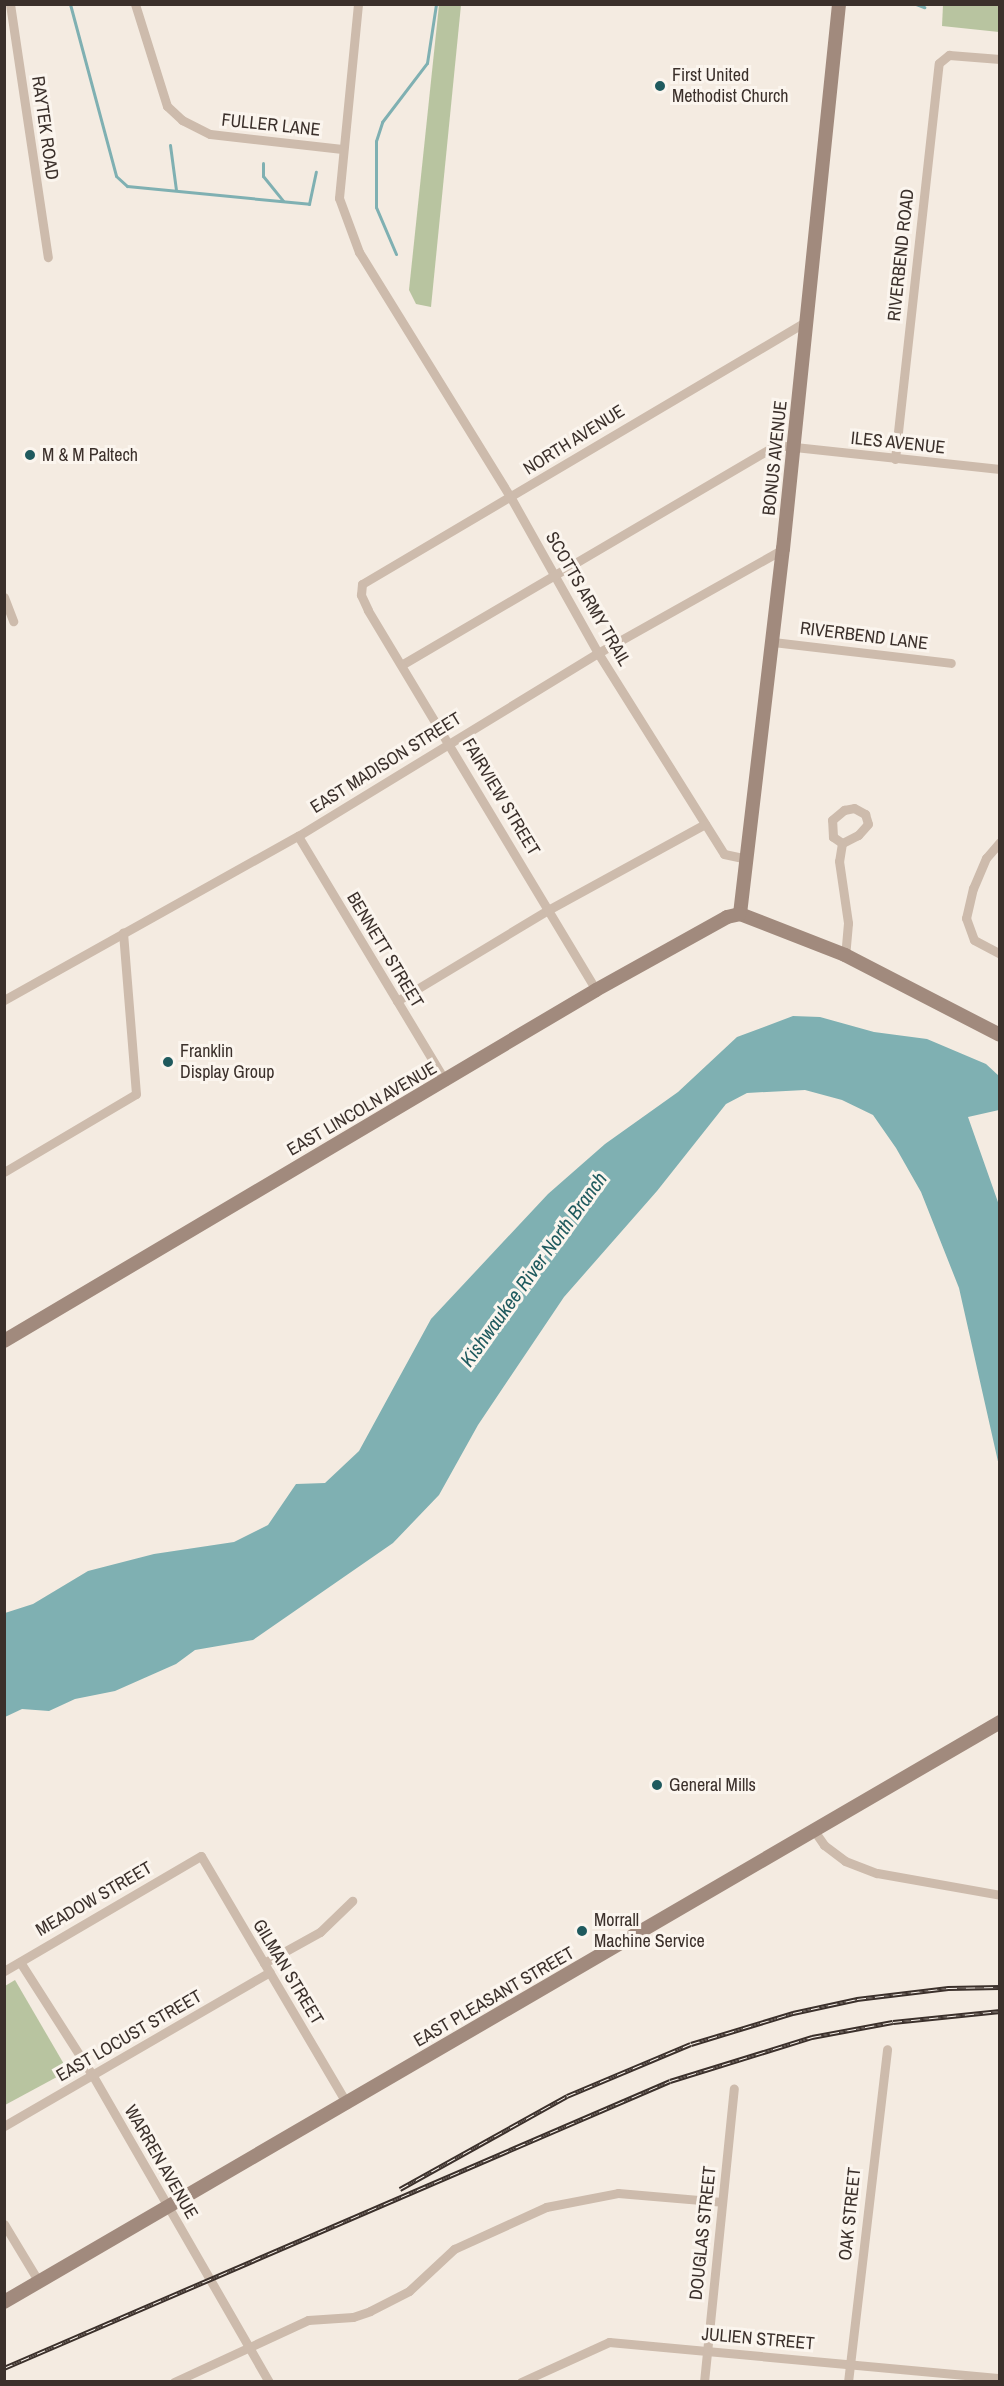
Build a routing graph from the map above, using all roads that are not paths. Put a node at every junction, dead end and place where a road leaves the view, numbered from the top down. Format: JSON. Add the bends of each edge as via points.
{"nodes":[{"id":1,"x":10,"y":4,"type":"edge"},
{"id":2,"x":135,"y":4,"type":"edge"},
{"id":3,"x":358,"y":4,"type":"edge"},
{"id":4,"x":839,"y":4,"type":"edge"},
{"id":5,"x":999,"y":59,"type":"edge"},
{"id":6,"x":342,"y":147,"type":"junction"},
{"id":7,"x":48,"y":257,"type":"dead end"},
{"id":8,"x":807,"y":321,"type":"junction"},
{"id":9,"x":411,"y":340,"type":"joint"},
{"id":10,"x":793,"y":449,"type":"junction"},
{"id":11,"x":895,"y":459,"type":"junction"},
{"id":12,"x":999,"y":469,"type":"edge"},
{"id":13,"x":511,"y":498,"type":"junction"},
{"id":14,"x":783,"y":549,"type":"junction"},
{"id":15,"x":554,"y":575,"type":"junction"},
{"id":16,"x":361,"y":588,"type":"joint"},
{"id":17,"x":4,"y":597,"type":"edge"},
{"id":18,"x":13,"y":621,"type":"dead end"},
{"id":19,"x":773,"y":642,"type":"junction"},
{"id":20,"x":598,"y":653,"type":"junction"},
{"id":21,"x":951,"y":663,"type":"dead end"},
{"id":22,"x":403,"y":664,"type":"junction"},
{"id":23,"x":450,"y":743,"type":"junction"},
{"id":24,"x":705,"y":824,"type":"junction"},
{"id":25,"x":298,"y":836,"type":"junction"},
{"id":26,"x":999,"y":842,"type":"edge"},
{"id":27,"x":842,"y":843,"type":"dead end"},
{"id":28,"x":747,"y":859,"type":"junction"},
{"id":29,"x":548,"y":910,"type":"junction"},
{"id":30,"x":740,"y":914,"type":"junction"},
{"id":31,"x":123,"y":933,"type":"junction"},
{"id":32,"x":999,"y":954,"type":"edge"},
{"id":33,"x":845,"y":955,"type":"junction"},
{"id":34,"x":596,"y":990,"type":"junction"},
{"id":35,"x":4,"y":1000,"type":"edge"},
{"id":36,"x":397,"y":1001,"type":"junction"},
{"id":37,"x":999,"y":1035,"type":"edge"},
{"id":38,"x":445,"y":1081,"type":"junction"},
{"id":39,"x":4,"y":1172,"type":"edge"},
{"id":40,"x":4,"y":1341,"type":"edge"},
{"id":41,"x":999,"y":1722,"type":"edge"},
{"id":42,"x":816,"y":1832,"type":"junction"},
{"id":43,"x":201,"y":1856,"type":"joint"},
{"id":44,"x":999,"y":1895,"type":"edge"},
{"id":45,"x":352,"y":1901,"type":"dead end"},
{"id":46,"x":20,"y":1962,"type":"junction"},
{"id":47,"x":264,"y":1963,"type":"junction"},
{"id":48,"x":4,"y":1971,"type":"edge"},
{"id":49,"x":270,"y":1972,"type":"junction"},
{"id":50,"x":887,"y":2049,"type":"dead end"},
{"id":51,"x":93,"y":2076,"type":"junction"},
{"id":52,"x":735,"y":2089,"type":"dead end"},
{"id":53,"x":347,"y":2104,"type":"junction"},
{"id":54,"x":4,"y":2126,"type":"edge"},
{"id":55,"x":722,"y":2202,"type":"junction"},
{"id":56,"x":169,"y":2205,"type":"junction"},
{"id":57,"x":4,"y":2224,"type":"edge"},
{"id":58,"x":39,"y":2282,"type":"junction"},
{"id":59,"x":4,"y":2302,"type":"edge"},
{"id":60,"x":247,"y":2347,"type":"junction"},
{"id":61,"x":708,"y":2351,"type":"junction"},
{"id":62,"x":850,"y":2365,"type":"junction"},
{"id":63,"x":999,"y":2378,"type":"edge"},
{"id":64,"x":174,"y":2382,"type":"edge"},
{"id":65,"x":269,"y":2382,"type":"edge"},
{"id":66,"x":521,"y":2382,"type":"edge"},
{"id":67,"x":704,"y":2382,"type":"edge"},
{"id":68,"x":848,"y":2382,"type":"edge"}],
"edges":[{"from":1,"to":7,"type":"street","name":"RAYTEK ROAD"},
{"from":2,"to":6,"type":"street","name":"FULLER LANE","via":[[167,106],[182,120],[210,134]]},
{"from":3,"to":6,"type":"street"},
{"from":4,"to":8,"type":"street","name":"BONUS AVENUE"},
{"from":5,"to":11,"type":"street","name":"RIVERBEND ROAD","via":[[945,56],[939,63]]},
{"from":6,"to":9,"type":"street","name":"FULLER LANE","via":[[339,198],[345,221]]},
{"from":8,"to":10,"type":"street","name":"BONUS AVENUE"},
{"from":8,"to":13,"type":"street","name":"NORTH AVENUE"},
{"from":9,"to":13,"type":"street","name":"SCOTTS ARMY TRAIL"},
{"from":10,"to":11,"type":"street","name":"ILES AVENUE"},
{"from":10,"to":14,"type":"street","name":"BONUS AVENUE"},
{"from":10,"to":15,"type":"street","name":"ILES AVENUE","via":[[776,445]]},
{"from":11,"to":12,"type":"street","name":"ILES AVENUE"},
{"from":13,"to":15,"type":"street","name":"SCOTTS ARMY TRAIL"},
{"from":13,"to":16,"type":"street","name":"NORTH AVENUE","via":[[370,576]]},
{"from":14,"to":19,"type":"street","name":"BONUS AVENUE"},
{"from":14,"to":20,"type":"street","name":"EAST MADISON STREET"},
{"from":15,"to":20,"type":"street","name":"SCOTTS ARMY TRAIL"},
{"from":15,"to":22,"type":"street","name":"ILES AVENUE"},
{"from":16,"to":22,"type":"street","name":"FAIRVIEW STREET","via":[[368,610]]},
{"from":17,"to":18,"type":"street"},
{"from":19,"to":21,"type":"street","name":"RIVERBEND LANE"},
{"from":19,"to":28,"type":"street","name":"BONUS AVENUE"},
{"from":20,"to":23,"type":"street","name":"EAST MADISON STREET"},
{"from":20,"to":24,"type":"street","name":"SCOTTS ARMY TRAIL"},
{"from":22,"to":23,"type":"street","name":"FAIRVIEW STREET"},
{"from":23,"to":25,"type":"street","name":"EAST MADISON STREET"},
{"from":23,"to":29,"type":"street","name":"FAIRVIEW STREET"},
{"from":24,"to":28,"type":"street","name":"SCOTTS ARMY TRAIL","via":[[724,854]]},
{"from":24,"to":29,"type":"street"},
{"from":25,"to":31,"type":"street","name":"EAST MADISON STREET"},
{"from":25,"to":36,"type":"street","name":"BENNETT STREET"},
{"from":26,"to":32,"type":"street","via":[[986,858],[966,918],[974,940]]},
{"from":27,"to":33,"type":"street","via":[[839,861],[848,923]]},
{"from":28,"to":30,"type":"street","name":"BONUS AVENUE"},
{"from":29,"to":34,"type":"street","name":"FAIRVIEW STREET"},
{"from":29,"to":36,"type":"street"},
{"from":30,"to":33,"type":"street"},
{"from":30,"to":34,"type":"street","name":"EAST LINCOLN AVENUE","via":[[727,917]]},
{"from":31,"to":35,"type":"street","name":"EAST MADISON STREET"},
{"from":31,"to":39,"type":"street","via":[[136,1094]]},
{"from":33,"to":37,"type":"street"},
{"from":34,"to":38,"type":"street","name":"EAST LINCOLN AVENUE"},
{"from":36,"to":38,"type":"street","name":"BENNETT STREET"},
{"from":38,"to":40,"type":"street","name":"EAST LINCOLN AVENUE"},
{"from":41,"to":42,"type":"street","name":"EAST PLEASANT STREET"},
{"from":42,"to":44,"type":"street","via":[[845,1861],[877,1873]]},
{"from":42,"to":53,"type":"street","name":"EAST PLEASANT STREET","via":[[701,1894]]},
{"from":43,"to":46,"type":"street","name":"MEADOW STREET"},
{"from":43,"to":47,"type":"street","name":"GILMAN STREET"},
{"from":45,"to":47,"type":"street","via":[[320,1932]]},
{"from":46,"to":48,"type":"street","name":"MEADOW STREET"},
{"from":46,"to":51,"type":"street","name":"WARREN AVENUE"},
{"from":47,"to":49,"type":"street","name":"GILMAN STREET"},
{"from":49,"to":51,"type":"street","name":"EAST LOCUST STREET"},
{"from":49,"to":53,"type":"street","name":"GILMAN STREET"},
{"from":50,"to":62,"type":"street","name":"OAK STREET"},
{"from":51,"to":54,"type":"street","name":"EAST LOCUST STREET"},
{"from":51,"to":56,"type":"street","name":"WARREN AVENUE"},
{"from":52,"to":55,"type":"street","name":"DOUGLAS STREET"},
{"from":53,"to":56,"type":"street","name":"EAST PLEASANT STREET"},
{"from":55,"to":60,"type":"street","via":[[618,2193],[546,2207],[454,2249],[409,2291],[370,2311],[353,2317],[308,2320]]},
{"from":55,"to":61,"type":"street","name":"DOUGLAS STREET"},
{"from":56,"to":58,"type":"street","name":"EAST PLEASANT STREET"},
{"from":56,"to":60,"type":"street","name":"WARREN AVENUE"},
{"from":57,"to":58,"type":"street"},
{"from":58,"to":59,"type":"street","name":"EAST PLEASANT STREET"},
{"from":60,"to":64,"type":"street"},
{"from":60,"to":65,"type":"street","name":"WARREN AVENUE"},
{"from":61,"to":62,"type":"street","name":"JULIEN STREET"},
{"from":61,"to":66,"type":"street","name":"JULIEN STREET","via":[[609,2342]]},
{"from":61,"to":67,"type":"street","name":"DOUGLAS STREET"},
{"from":62,"to":63,"type":"street","name":"JULIEN STREET"},
{"from":62,"to":68,"type":"street","name":"OAK STREET"}]}
